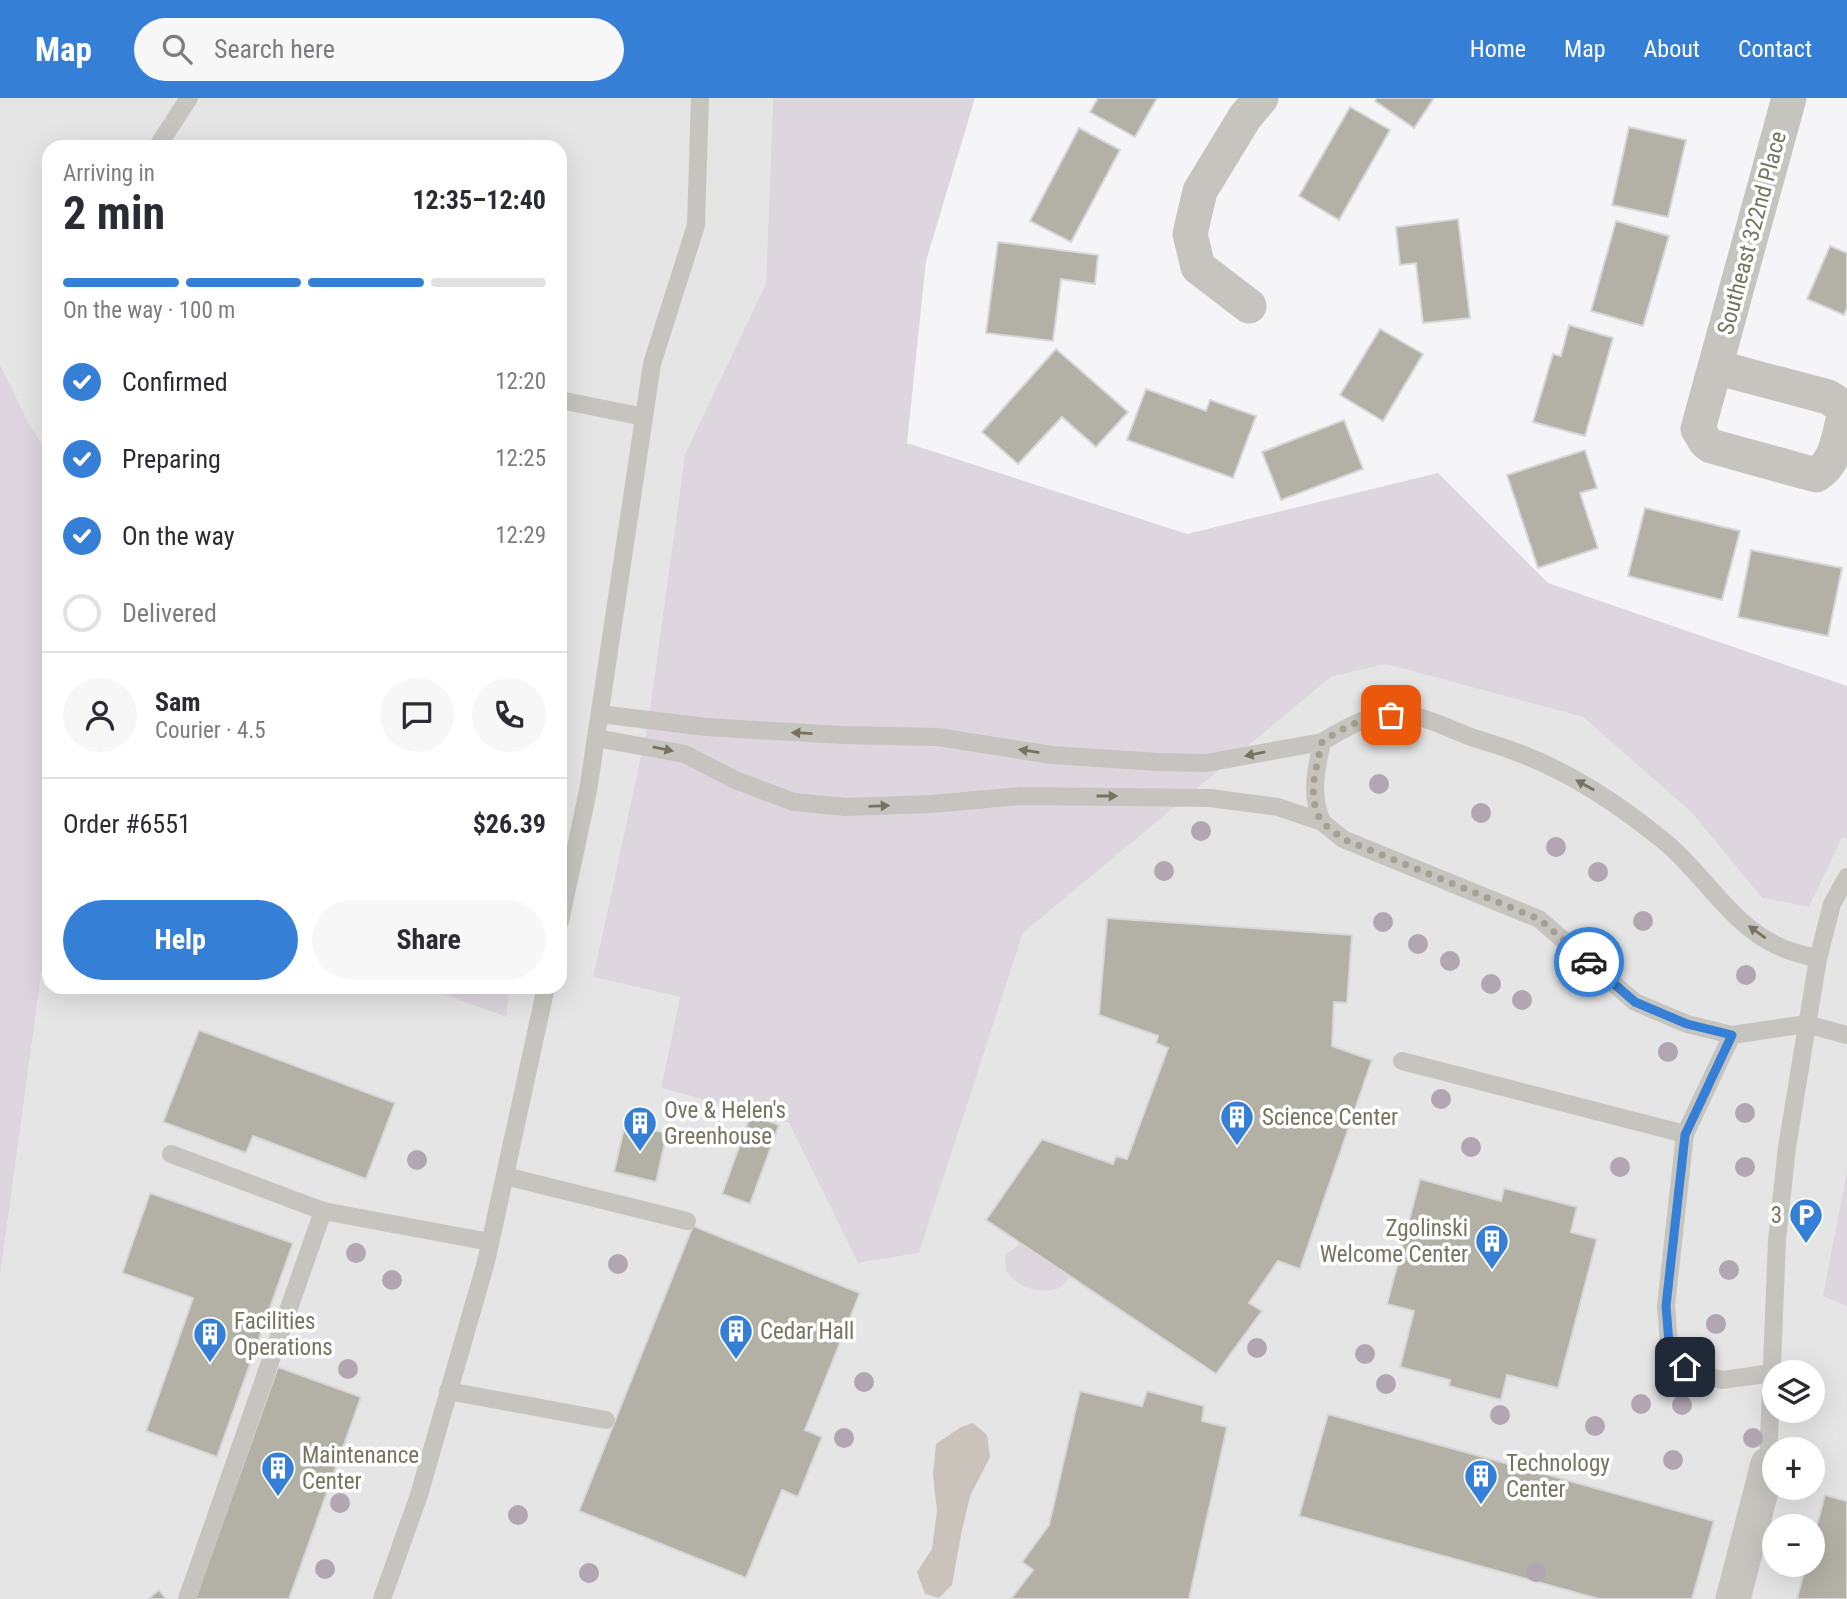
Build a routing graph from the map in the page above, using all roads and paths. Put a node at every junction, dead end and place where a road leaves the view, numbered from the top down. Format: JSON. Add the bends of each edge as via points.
{"nodes":[{"id":1,"x":189,"y":98,"type":"edge"},
{"id":2,"x":700,"y":98,"type":"edge"},
{"id":3,"x":1261,"y":98,"type":"edge"},
{"id":4,"x":1789,"y":98,"type":"edge"},
{"id":5,"x":162,"y":140,"type":"edge"},
{"id":6,"x":1248,"y":306,"type":"dead end"},
{"id":7,"x":1715,"y":368,"type":"dead end"},
{"id":8,"x":567,"y":401,"type":"edge"},
{"id":9,"x":644,"y":417,"type":"junction"},
{"id":10,"x":600,"y":714,"type":"junction"},
{"id":11,"x":596,"y":738,"type":"junction"},
{"id":12,"x":1322,"y":742,"type":"junction"},
{"id":13,"x":1322,"y":822,"type":"junction"},
{"id":14,"x":1847,"y":877,"type":"edge"},
{"id":15,"x":567,"y":888,"type":"edge"},
{"id":16,"x":1818,"y":959,"type":"junction"},
{"id":17,"x":544,"y":994,"type":"edge"},
{"id":18,"x":1806,"y":1024,"type":"junction"},
{"id":19,"x":1732,"y":1035,"type":"junction"},
{"id":20,"x":1847,"y":1035,"type":"edge"},
{"id":21,"x":1402,"y":1061,"type":"dead end"},
{"id":22,"x":1685,"y":1135,"type":"junction"},
{"id":23,"x":171,"y":1154,"type":"dead end"},
{"id":24,"x":505,"y":1176,"type":"junction"},
{"id":25,"x":323,"y":1211,"type":"junction"},
{"id":26,"x":687,"y":1220,"type":"dead end"},
{"id":27,"x":490,"y":1242,"type":"junction"},
{"id":28,"x":1773,"y":1360,"type":"edge"},
{"id":29,"x":1762,"y":1375,"type":"edge"},
{"id":30,"x":448,"y":1391,"type":"junction"},
{"id":31,"x":606,"y":1420,"type":"dead end"},
{"id":32,"x":1762,"y":1487,"type":"edge"},
{"id":33,"x":187,"y":1599,"type":"edge"},
{"id":34,"x":382,"y":1599,"type":"edge"},
{"id":35,"x":1733,"y":1599,"type":"edge"}],
"edges":[{"from":1,"to":5,"type":"lane"},
{"from":2,"to":9,"type":"lane","via":[[696,225],[652,364]]},
{"from":3,"to":6,"type":"street","via":[[1200,191],[1190,234],[1198,267]]},
{"from":4,"to":7,"type":"street","name":"Southeast 322nd Place"},
{"from":8,"to":9,"type":"lane"},
{"from":9,"to":10,"type":"lane"},
{"from":10,"to":11,"type":"lane"},
{"from":12,"to":10,"type":"lane","one_way":true,"via":[[1206,763],[1158,762],[1052,755],[938,737],[706,727]]},
{"from":11,"to":13,"type":"lane","one_way":true,"via":[[685,754],[794,803],[846,807],[1021,796],[1186,797],[1278,807]]},
{"from":11,"to":15,"type":"lane"},
{"from":12,"to":13,"type":"lane","via":[[1314,787]]},
{"from":16,"to":12,"type":"lane","one_way":true,"via":[[1777,946],[1752,930],[1633,816],[1537,761],[1410,715],[1372,716]]},
{"from":13,"to":19,"type":"lane","via":[[1343,839],[1539,919],[1635,1002],[1687,1024]]},
{"from":14,"to":16,"type":"lane","via":[[1832,904]]},
{"from":16,"to":18,"type":"lane"},
{"from":17,"to":24,"type":"lane"},
{"from":18,"to":19,"type":"lane"},
{"from":18,"to":20,"type":"lane"},
{"from":18,"to":28,"type":"lane","via":[[1777,1240]]},
{"from":19,"to":22,"type":"lane"},
{"from":21,"to":22,"type":"lane"},
{"from":22,"to":29,"type":"lane","via":[[1666,1306],[1669,1343],[1680,1363],[1700,1374],[1722,1380]]},
{"from":23,"to":25,"type":"lane"},
{"from":24,"to":26,"type":"lane"},
{"from":24,"to":27,"type":"lane"},
{"from":25,"to":27,"type":"lane"},
{"from":25,"to":33,"type":"lane"},
{"from":27,"to":30,"type":"lane"},
{"from":30,"to":31,"type":"lane"},
{"from":30,"to":34,"type":"lane","via":[[419,1495]]},
{"from":32,"to":35,"type":"street"}]}
